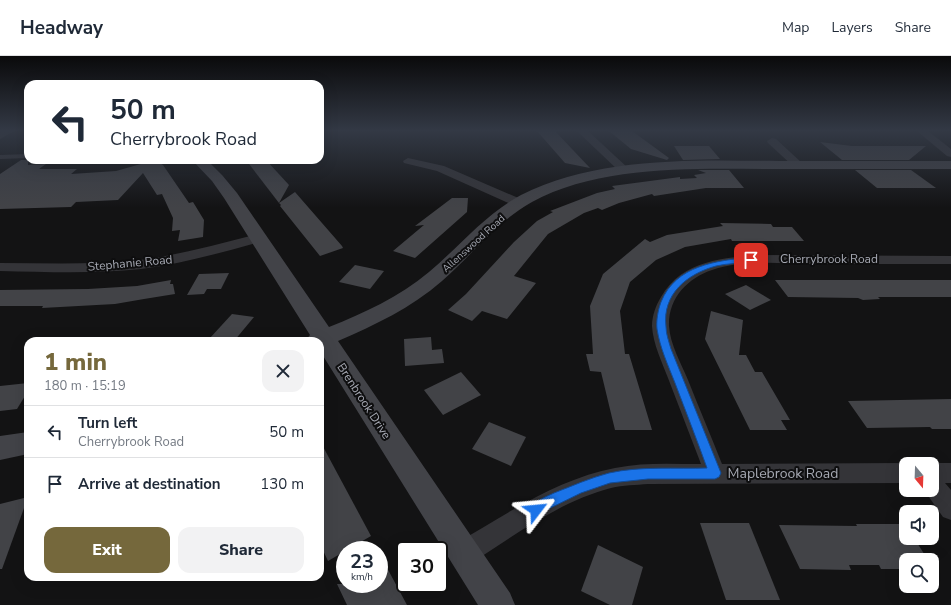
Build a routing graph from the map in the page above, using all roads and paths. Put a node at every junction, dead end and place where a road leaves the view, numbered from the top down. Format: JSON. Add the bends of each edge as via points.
{"nodes":[{"id":1,"x":0,"y":157,"type":"edge"},
{"id":2,"x":11,"y":157,"type":"edge"},
{"id":3,"x":610,"y":157,"type":"edge"},
{"id":4,"x":789,"y":157,"type":"edge"},
{"id":5,"x":408,"y":161,"type":"dead end"},
{"id":6,"x":203,"y":164,"type":"edge"},
{"id":7,"x":798,"y":165,"type":"junction"},
{"id":8,"x":951,"y":165,"type":"edge"},
{"id":9,"x":624,"y":170,"type":"junction"},
{"id":10,"x":519,"y":203,"type":"junction"},
{"id":11,"x":258,"y":238,"type":"junction"},
{"id":12,"x":951,"y":260,"type":"edge"},
{"id":13,"x":0,"y":267,"type":"edge"},
{"id":14,"x":317,"y":337,"type":"edge"},
{"id":15,"x":324,"y":338,"type":"edge"},
{"id":16,"x":324,"y":347,"type":"edge"},
{"id":17,"x":24,"y":444,"type":"edge"},
{"id":18,"x":0,"y":448,"type":"edge"},
{"id":19,"x":715,"y":473,"type":"junction"},
{"id":20,"x":899,"y":473,"type":"edge"},
{"id":21,"x":939,"y":473,"type":"edge"},
{"id":22,"x":951,"y":473,"type":"edge"},
{"id":23,"x":939,"y":493,"type":"edge"},
{"id":24,"x":951,"y":509,"type":"edge"},
{"id":25,"x":464,"y":553,"type":"junction"},
{"id":26,"x":498,"y":605,"type":"edge"}],
"edges":[{"from":1,"to":2,"type":"lane"},
{"from":3,"to":9,"type":"street"},
{"from":4,"to":7,"type":"street"},
{"from":5,"to":10,"type":"street","via":[[440,168]]},
{"from":6,"to":11,"type":"street","name":"Brenbrook Drive","via":[[222,184]]},
{"from":7,"to":8,"type":"street","name":"Allenswood Road"},
{"from":7,"to":9,"type":"street","name":"Allenswood Road","via":[[689,165]]},
{"from":9,"to":10,"type":"street","name":"Allenswood Road","via":[[575,180]]},
{"from":10,"to":15,"type":"street","name":"Allenswood Road","via":[[489,225],[435,278],[413,294],[372,317]]},
{"from":11,"to":13,"type":"street","name":"Stephanie Road","via":[[207,252],[148,263],[121,266]]},
{"from":11,"to":14,"type":"street","name":"Brenbrook Drive"},
{"from":12,"to":19,"type":"street","name":"Cherrybrook Road","via":[[739,260],[716,264],[681,279],[670,292],[663,308],[661,327],[666,349]]},
{"from":16,"to":25,"type":"street","name":"Brenbrook Drive"},
{"from":17,"to":18,"type":"street"},
{"from":19,"to":20,"type":"street","name":"Maplebrook Road"},
{"from":19,"to":25,"type":"street","name":"Maplebrook Road","via":[[648,474],[610,478],[548,502]]},
{"from":21,"to":22,"type":"street"},
{"from":23,"to":24,"type":"street"},
{"from":25,"to":26,"type":"street","name":"Brenbrook Drive"}]}
